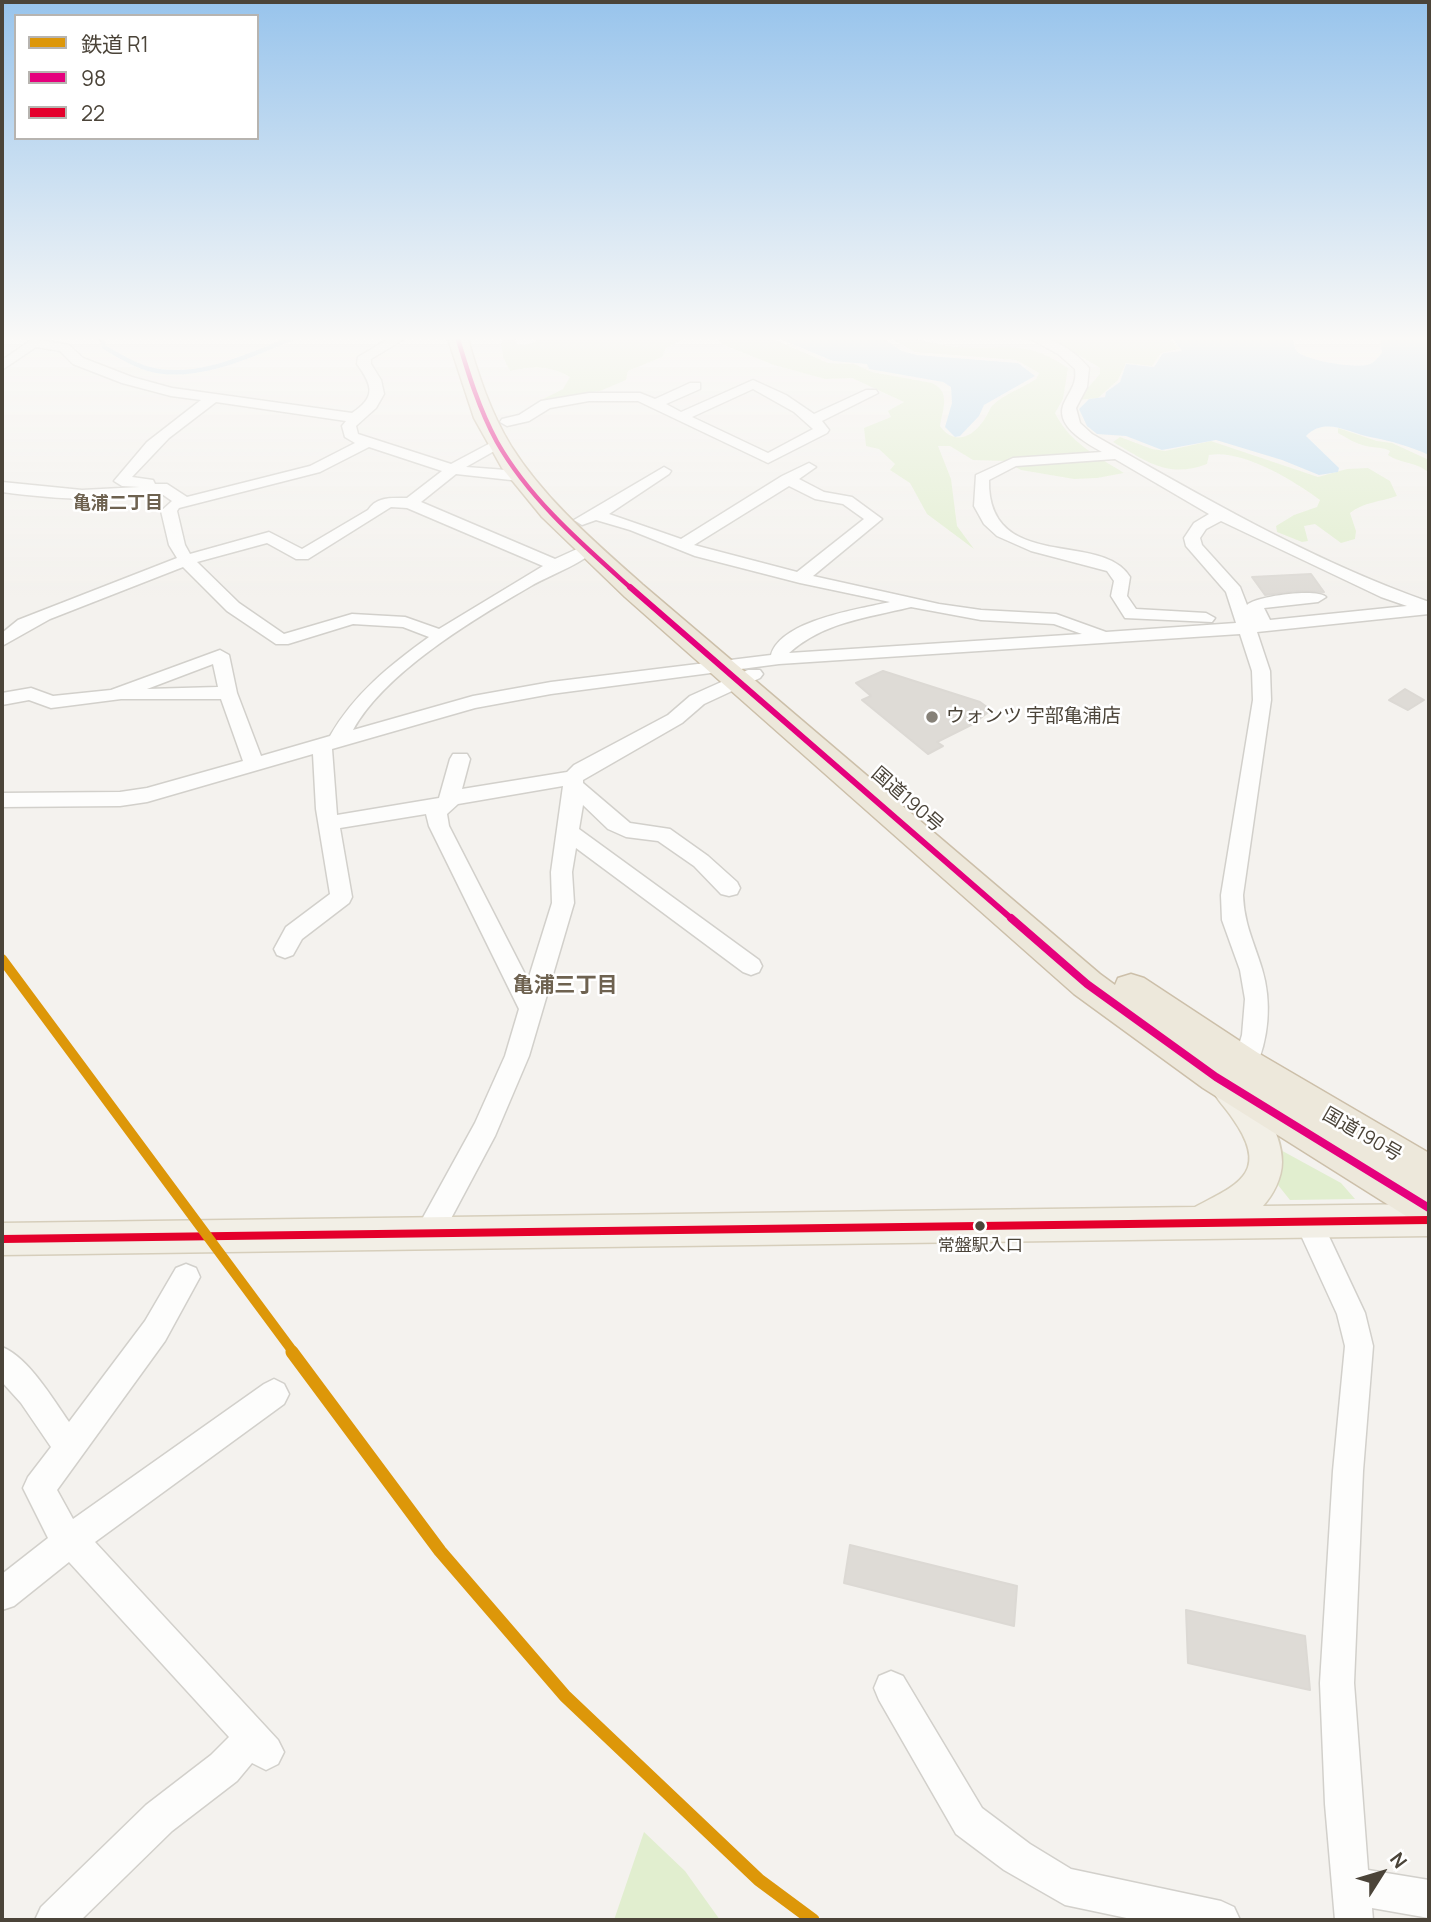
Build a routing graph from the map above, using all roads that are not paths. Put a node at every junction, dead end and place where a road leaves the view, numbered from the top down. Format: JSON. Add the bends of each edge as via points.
{"nodes":[{"id":1,"x":175,"y":426,"type":"edge"},
{"id":2,"x":349,"y":426,"type":"edge"},
{"id":3,"x":498,"y":426,"type":"edge"},
{"id":4,"x":501,"y":426,"type":"edge"},
{"id":5,"x":513,"y":426,"type":"edge"},
{"id":6,"x":699,"y":426,"type":"edge"},
{"id":7,"x":819,"y":426,"type":"edge"},
{"id":8,"x":1077,"y":426,"type":"edge"},
{"id":9,"x":503,"y":433,"type":"junction"},
{"id":10,"x":368,"y":442,"type":"junction"},
{"id":11,"x":1116,"y":455,"type":"junction"},
{"id":12,"x":809,"y":467,"type":"dead end"},
{"id":13,"x":451,"y":471,"type":"junction"},
{"id":14,"x":664,"y":471,"type":"dead end"},
{"id":15,"x":520,"y":476,"type":"junction"},
{"id":16,"x":787,"y":480,"type":"junction"},
{"id":17,"x":2,"y":487,"type":"edge"},
{"id":18,"x":162,"y":487,"type":"junction"},
{"id":19,"x":182,"y":501,"type":"junction"},
{"id":20,"x":410,"y":503,"type":"junction"},
{"id":21,"x":1219,"y":515,"type":"junction"},
{"id":22,"x":589,"y":528,"type":"junction"},
{"id":23,"x":681,"y":546,"type":"junction"},
{"id":24,"x":187,"y":561,"type":"junction"},
{"id":25,"x":555,"y":565,"type":"junction"},
{"id":26,"x":800,"y":578,"type":"junction"},
{"id":27,"x":1318,"y":597,"type":"dead end"},
{"id":28,"x":909,"y":602,"type":"junction"},
{"id":29,"x":1429,"y":608,"type":"edge"},
{"id":30,"x":1251,"y":626,"type":"junction"},
{"id":31,"x":443,"y":636,"type":"junction"},
{"id":32,"x":1103,"y":637,"type":"junction"},
{"id":33,"x":2,"y":641,"type":"edge"},
{"id":34,"x":748,"y":668,"type":"junction"},
{"id":35,"x":228,"y":693,"type":"junction"},
{"id":36,"x":114,"y":695,"type":"junction"},
{"id":37,"x":2,"y":699,"type":"edge"},
{"id":38,"x":330,"y":742,"type":"junction"},
{"id":39,"x":460,"y":759,"type":"dead end"},
{"id":40,"x":254,"y":764,"type":"junction"},
{"id":41,"x":573,"y":782,"type":"junction"},
{"id":42,"x":2,"y":800,"type":"edge"},
{"id":43,"x":449,"y":801,"type":"junction"},
{"id":44,"x":329,"y":823,"type":"junction"},
{"id":45,"x":570,"y":833,"type":"junction"},
{"id":46,"x":730,"y":888,"type":"dead end"},
{"id":47,"x":285,"y":949,"type":"dead end"},
{"id":48,"x":751,"y":966,"type":"dead end"},
{"id":49,"x":531,"y":1009,"type":"junction"},
{"id":50,"x":1231,"y":1071,"type":"junction"},
{"id":51,"x":1429,"y":1174,"type":"edge"},
{"id":52,"x":1429,"y":1208,"type":"edge"},
{"id":53,"x":1307,"y":1220,"type":"junction"},
{"id":54,"x":1429,"y":1220,"type":"edge"},
{"id":55,"x":1198,"y":1222,"type":"junction"},
{"id":56,"x":429,"y":1232,"type":"junction"},
{"id":57,"x":2,"y":1239,"type":"edge"},
{"id":58,"x":186,"y":1277,"type":"dead end"},
{"id":59,"x":2,"y":1362,"type":"edge"},
{"id":60,"x":274,"y":1394,"type":"dead end"},
{"id":61,"x":69,"y":1447,"type":"junction"},
{"id":62,"x":70,"y":1539,"type":"junction"},
{"id":63,"x":2,"y":1594,"type":"edge"},
{"id":64,"x":891,"y":1688,"type":"dead end"},
{"id":65,"x":259,"y":1745,"type":"joint"},
{"id":66,"x":1429,"y":1899,"type":"edge"},
{"id":67,"x":1351,"y":1903,"type":"edge"},
{"id":68,"x":54,"y":1920,"type":"edge"},
{"id":69,"x":1220,"y":1920,"type":"edge"}],
"edges":[{"from":1,"to":18,"type":"street","via":[[135,461],[122,481]]},
{"from":2,"to":10,"type":"street","via":[[352,437]]},
{"from":3,"to":9,"type":"highway","name":"国道190号"},
{"from":4,"to":9,"type":"highway","name":"国道190号"},
{"from":5,"to":9,"type":"street"},
{"from":6,"to":7,"type":"street","via":[[768,459],[822,430]]},
{"from":8,"to":11,"type":"street"},
{"from":9,"to":13,"type":"street"},
{"from":9,"to":15,"type":"highway","name":"国道190号"},
{"from":9,"to":22,"type":"highway","name":"国道190号"},
{"from":10,"to":13,"type":"street"},
{"from":10,"to":19,"type":"street","via":[[314,469]]},
{"from":11,"to":21,"type":"street"},
{"from":11,"to":30,"type":"street","via":[[1013,462],[981,478],[982,506],[991,521],[1023,543],[1108,564],[1120,572],[1124,583],[1119,596],[1131,614]]},
{"from":12,"to":16,"type":"street"},
{"from":13,"to":15,"type":"street"},
{"from":13,"to":20,"type":"street"},
{"from":14,"to":22,"type":"street"},
{"from":15,"to":22,"type":"highway","name":"国道190号","via":[[563,525]]},
{"from":16,"to":23,"type":"street"},
{"from":16,"to":26,"type":"street","via":[[820,496],[847,500],[874,519]]},
{"from":17,"to":18,"type":"street","via":[[93,497]]},
{"from":18,"to":19,"type":"street"},
{"from":19,"to":24,"type":"street","via":[[169,511],[177,545]]},
{"from":20,"to":24,"type":"street","via":[[389,502],[378,507],[302,556],[269,537]]},
{"from":20,"to":25,"type":"street"},
{"from":21,"to":29,"type":"street"},
{"from":21,"to":30,"type":"street","via":[[1200,526],[1192,538],[1194,547],[1234,591]]},
{"from":22,"to":23,"type":"street","via":[[636,527]]},
{"from":22,"to":25,"type":"street"},
{"from":22,"to":34,"type":"highway","name":"国道190号"},
{"from":23,"to":26,"type":"street"},
{"from":24,"to":31,"type":"street","via":[[233,607],[282,640],[352,619],[405,622]]},
{"from":24,"to":33,"type":"street","via":[[44,615]]},
{"from":25,"to":31,"type":"street"},
{"from":26,"to":28,"type":"street"},
{"from":27,"to":30,"type":"street","via":[[1259,603]]},
{"from":28,"to":32,"type":"street","via":[[981,615],[1056,618]]},
{"from":28,"to":34,"type":"street","via":[[821,622]]},
{"from":29,"to":30,"type":"street"},
{"from":30,"to":32,"type":"street"},
{"from":30,"to":50,"type":"street","via":[[1262,700],[1232,895],[1233,920],[1257,999],[1254,1035]]},
{"from":31,"to":38,"type":"street","via":[[369,692]]},
{"from":32,"to":34,"type":"street"},
{"from":34,"to":38,"type":"street","via":[[551,688],[477,702]]},
{"from":34,"to":41,"type":"street","via":[[675,719],[581,770]]},
{"from":34,"to":50,"type":"highway","name":"国道190号","via":[[1087,984]]},
{"from":35,"to":36,"type":"street"},
{"from":35,"to":36,"type":"street","via":[[220,655]]},
{"from":35,"to":40,"type":"street"},
{"from":36,"to":37,"type":"street","via":[[51,702],[30,694]]},
{"from":38,"to":40,"type":"street"},
{"from":38,"to":44,"type":"street"},
{"from":39,"to":43,"type":"street"},
{"from":40,"to":42,"type":"street","via":[[120,799]]},
{"from":41,"to":43,"type":"street"},
{"from":41,"to":45,"type":"street"},
{"from":41,"to":46,"type":"street","via":[[615,824],[626,830],[663,834]]},
{"from":43,"to":44,"type":"street"},
{"from":43,"to":49,"type":"street","via":[[436,813],[439,826]]},
{"from":44,"to":47,"type":"street","via":[[341,897],[294,933]]},
{"from":45,"to":48,"type":"street"},
{"from":45,"to":49,"type":"street","via":[[559,885],[563,903]]},
{"from":49,"to":56,"type":"street","via":[[517,1056],[486,1128]]},
{"from":50,"to":51,"type":"highway","name":"国道190号"},
{"from":50,"to":52,"type":"highway","name":"国道190号"},
{"from":50,"to":55,"type":"main road","via":[[1265,1156],[1263,1177],[1242,1202]]},
{"from":53,"to":54,"type":"main road"},
{"from":53,"to":55,"type":"main road"},
{"from":53,"to":67,"type":"street","via":[[1351,1313],[1359,1346],[1337,1683]]},
{"from":55,"to":56,"type":"main road"},
{"from":56,"to":57,"type":"main road"},
{"from":58,"to":61,"type":"street","via":[[155,1331]]},
{"from":59,"to":61,"type":"street","via":[[31,1393]]},
{"from":60,"to":62,"type":"street"},
{"from":61,"to":62,"type":"street","via":[[39,1488],[58,1526]]},
{"from":62,"to":63,"type":"street"},
{"from":62,"to":65,"type":"street"},
{"from":64,"to":69,"type":"street","via":[[969,1821],[1017,1857],[1065,1886]]},
{"from":65,"to":68,"type":"street","via":[[159,1818]]},
{"from":66,"to":67,"type":"street"}]}
